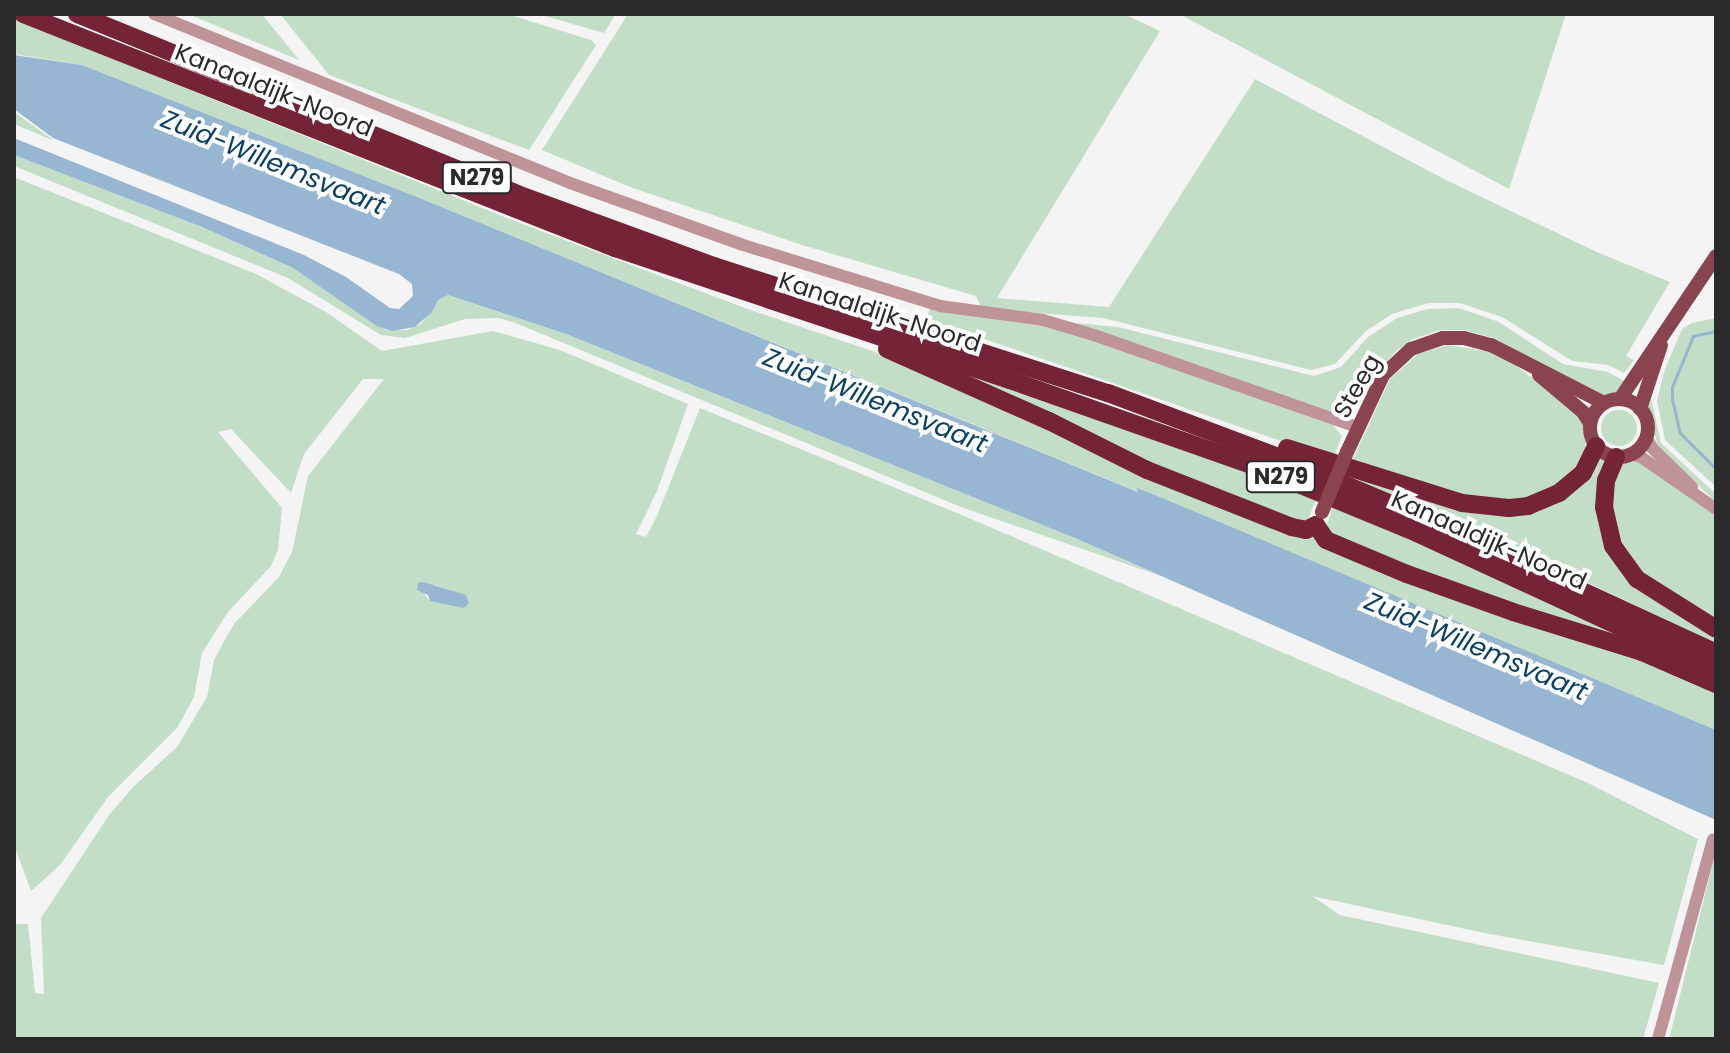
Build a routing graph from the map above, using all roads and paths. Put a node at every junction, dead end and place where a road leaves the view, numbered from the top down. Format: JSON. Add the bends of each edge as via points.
{"nodes":[{"id":1,"x":23,"y":14,"type":"edge"},
{"id":2,"x":77,"y":14,"type":"edge"},
{"id":3,"x":154,"y":14,"type":"edge"},
{"id":4,"x":1716,"y":256,"type":"edge"},
{"id":5,"x":831,"y":321,"type":"junction"},
{"id":6,"x":1661,"y":341,"type":"junction"},
{"id":7,"x":1530,"y":367,"type":"junction"},
{"id":8,"x":1620,"y":399,"type":"junction"},
{"id":9,"x":1604,"y":403,"type":"junction"},
{"id":10,"x":1640,"y":409,"type":"junction"},
{"id":11,"x":1590,"y":423,"type":"junction"},
{"id":12,"x":1197,"y":426,"type":"junction"},
{"id":13,"x":1356,"y":427,"type":"junction"},
{"id":14,"x":1646,"y":436,"type":"junction"},
{"id":15,"x":1596,"y":446,"type":"junction"},
{"id":16,"x":1623,"y":455,"type":"junction"},
{"id":17,"x":1696,"y":493,"type":"junction"},
{"id":18,"x":1716,"y":509,"type":"edge"},
{"id":19,"x":1319,"y":518,"type":"junction"},
{"id":20,"x":1716,"y":629,"type":"edge"},
{"id":21,"x":1716,"y":653,"type":"edge"},
{"id":22,"x":1716,"y":671,"type":"edge"},
{"id":23,"x":1716,"y":684,"type":"edge"},
{"id":24,"x":1713,"y":839,"type":"dead end"},
{"id":25,"x":1658,"y":1039,"type":"edge"}],
"edges":[{"from":1,"to":5,"type":"highway","name":"Kanaaldijk-Noord","number":"N279","via":[[516,212]]},
{"from":2,"to":12,"type":"highway","name":"Kanaaldijk-Noord","number":"N279","via":[[545,205]]},
{"from":3,"to":13,"type":"street","name":"Kanaaldijk-Noord","via":[[570,183],[740,244],[940,306],[1043,320],[1094,335]]},
{"from":4,"to":6,"type":"main road"},
{"from":5,"to":19,"type":"highway","number":"N279","via":[[1147,470],[1292,527],[1306,530]]},
{"from":5,"to":22,"type":"highway","name":"Kanaaldijk-Noord","number":"N279","via":[[1257,467],[1443,544]]},
{"from":6,"to":8,"type":"main road"},
{"from":6,"to":10,"type":"main road"},
{"from":7,"to":9,"type":"main road","name":"Steeg"},
{"from":7,"to":11,"type":"main road","name":"Steeg"},
{"from":7,"to":13,"type":"main road","name":"Steeg","via":[[1479,341],[1428,341],[1383,375]]},
{"from":8,"to":9,"type":"main road"},
{"from":8,"to":10,"type":"main road"},
{"from":9,"to":11,"type":"main road"},
{"from":10,"to":14,"type":"main road","via":[[1647,422]]},
{"from":11,"to":15,"type":"main road"},
{"from":12,"to":15,"type":"highway","number":"N279","via":[[1233,431],[1380,480],[1494,508],[1528,506],[1559,493],[1583,473]]},
{"from":12,"to":21,"type":"highway","name":"Kanaaldijk-Noord","number":"N279","via":[[1420,516]]},
{"from":13,"to":19,"type":"main road","name":"Steeg","bridge":true},
{"from":14,"to":16,"type":"main road"},
{"from":14,"to":17,"type":"street"},
{"from":15,"to":16,"type":"main road"},
{"from":16,"to":17,"type":"street","via":[[1641,457]]},
{"from":16,"to":20,"type":"highway","via":[[1606,480],[1604,507],[1613,546],[1637,579]]},
{"from":17,"to":18,"type":"street"},
{"from":19,"to":23,"type":"highway","number":"N279","via":[[1326,540],[1407,574],[1642,652]]},
{"from":24,"to":25,"type":"street"}]}
